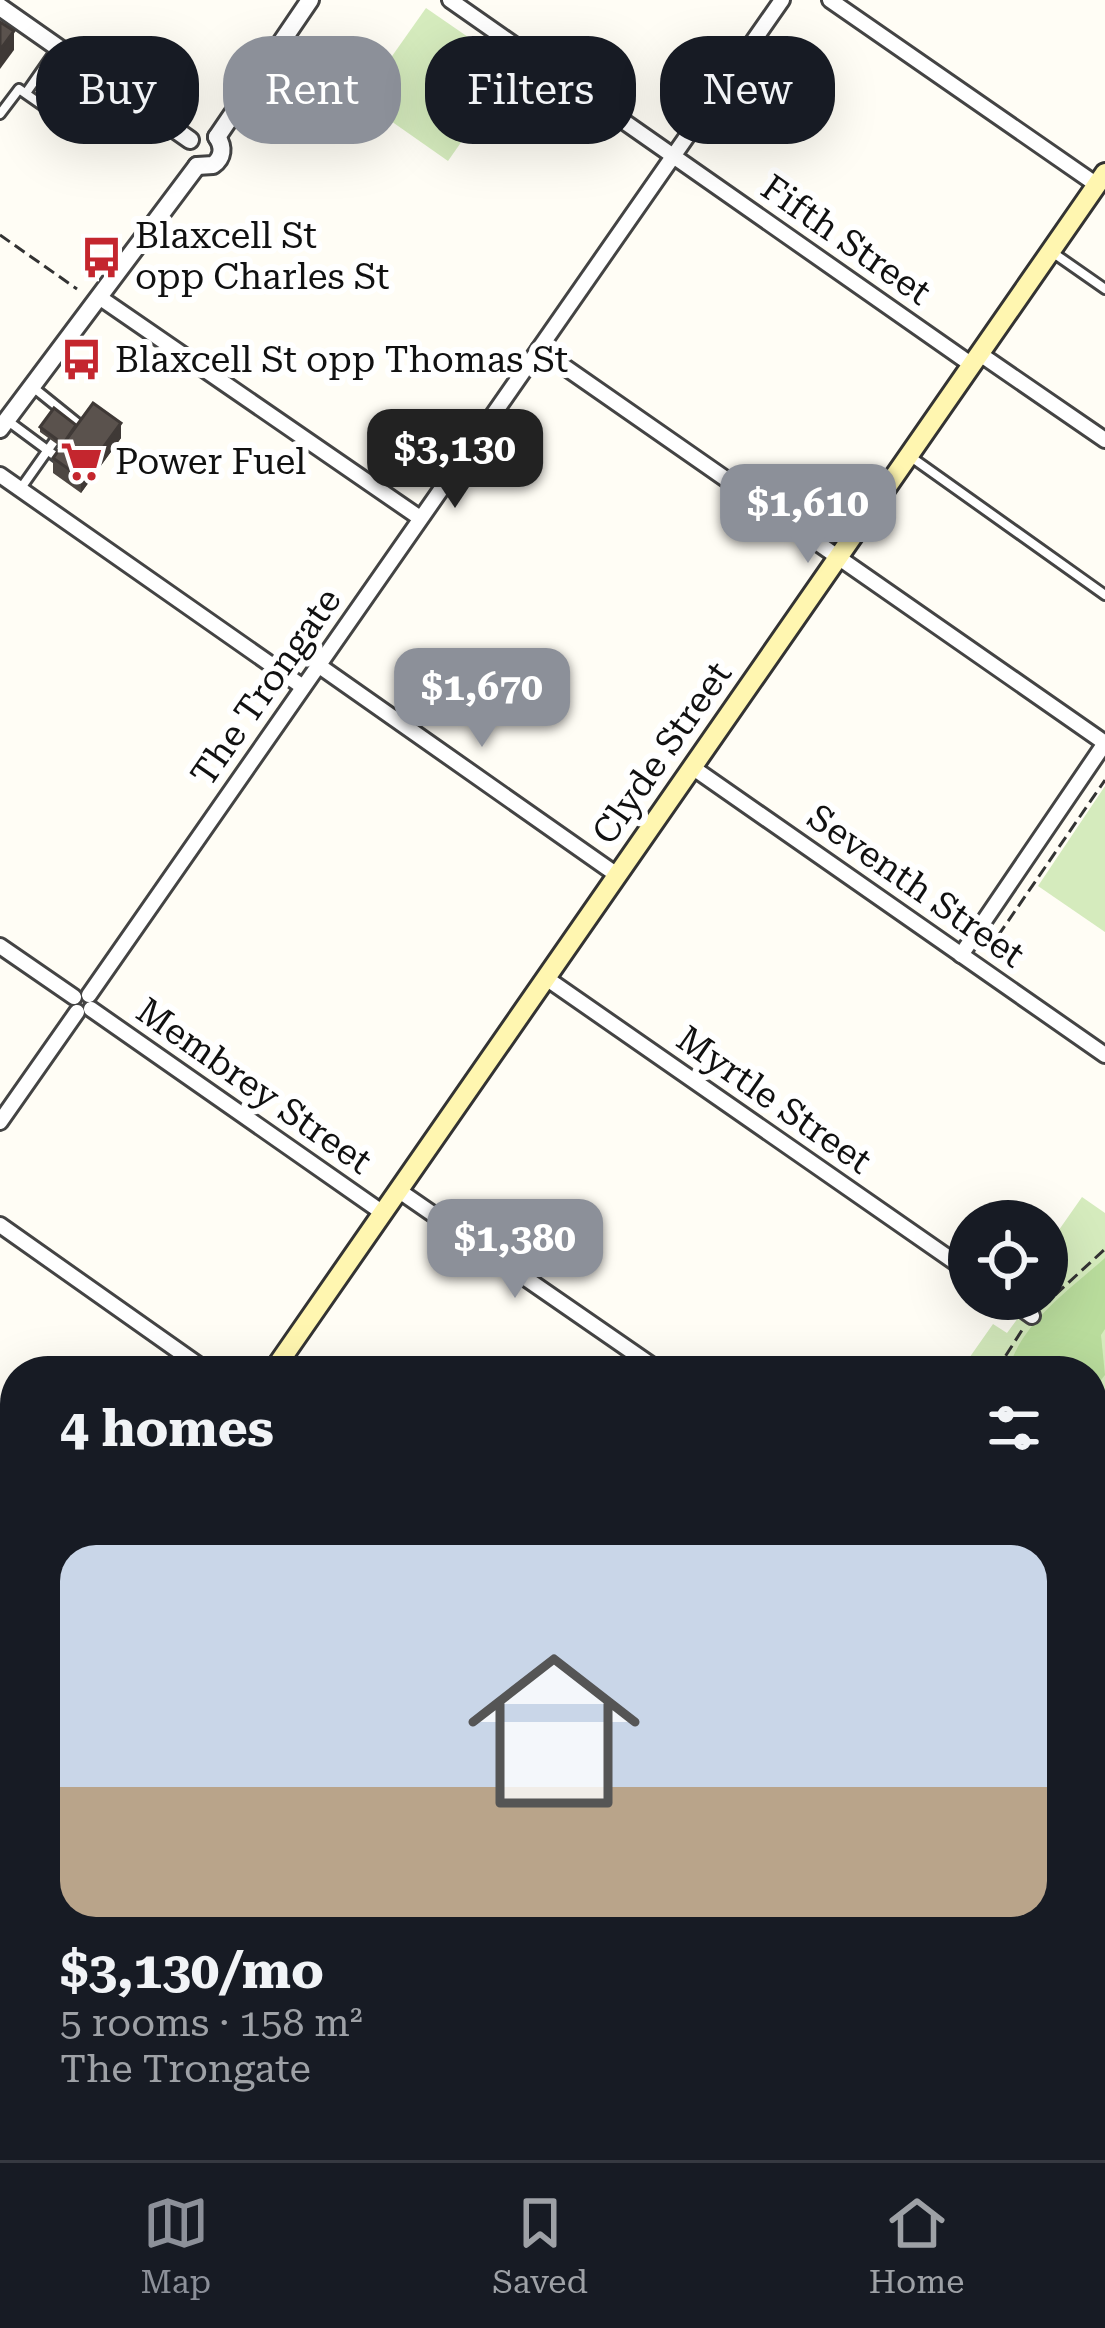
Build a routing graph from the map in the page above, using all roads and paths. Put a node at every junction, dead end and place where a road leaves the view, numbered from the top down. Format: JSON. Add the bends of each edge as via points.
{"nodes":[{"id":1,"x":310,"y":0,"type":"edge"},
{"id":2,"x":450,"y":0,"type":"edge"},
{"id":3,"x":782,"y":0,"type":"edge"},
{"id":4,"x":830,"y":0,"type":"edge"},
{"id":5,"x":0,"y":7,"type":"edge"},
{"id":6,"x":42,"y":36,"type":"edge"},
{"id":7,"x":36,"y":83,"type":"edge"},
{"id":8,"x":26,"y":93,"type":"junction"},
{"id":9,"x":36,"y":100,"type":"edge"},
{"id":10,"x":0,"y":114,"type":"edge"},
{"id":11,"x":199,"y":135,"type":"edge"},
{"id":12,"x":217,"y":137,"type":"junction"},
{"id":13,"x":190,"y":144,"type":"edge"},
{"id":14,"x":673,"y":155,"type":"junction"},
{"id":15,"x":197,"y":166,"type":"junction"},
{"id":16,"x":1101,"y":179,"type":"edge"},
{"id":17,"x":0,"y":235,"type":"edge"},
{"id":18,"x":1051,"y":251,"type":"junction"},
{"id":19,"x":77,"y":289,"type":"dead end"},
{"id":20,"x":1105,"y":289,"type":"edge"},
{"id":21,"x":99,"y":297,"type":"junction"},
{"id":22,"x":539,"y":350,"type":"junction"},
{"id":23,"x":976,"y":359,"type":"junction"},
{"id":24,"x":32,"y":386,"type":"junction"},
{"id":25,"x":59,"y":407,"type":"junction"},
{"id":26,"x":72,"y":416,"type":"junction"},
{"id":27,"x":2,"y":422,"type":"edge"},
{"id":28,"x":1105,"y":440,"type":"edge"},
{"id":29,"x":34,"y":441,"type":"junction"},
{"id":30,"x":47,"y":451,"type":"junction"},
{"id":31,"x":909,"y":455,"type":"junction"},
{"id":32,"x":0,"y":476,"type":"edge"},
{"id":33,"x":20,"y":489,"type":"junction"},
{"id":34,"x":420,"y":518,"type":"junction"},
{"id":35,"x":839,"y":556,"type":"junction"},
{"id":36,"x":1105,"y":595,"type":"edge"},
{"id":37,"x":318,"y":665,"type":"junction"},
{"id":38,"x":303,"y":687,"type":"junction"},
{"id":39,"x":1105,"y":743,"type":"edge"},
{"id":40,"x":692,"y":767,"type":"junction"},
{"id":41,"x":1105,"y":781,"type":"edge"},
{"id":42,"x":617,"y":875,"type":"junction"},
{"id":43,"x":974,"y":935,"type":"junction"},
{"id":44,"x":0,"y":946,"type":"edge"},
{"id":45,"x":961,"y":955,"type":"junction"},
{"id":46,"x":546,"y":978,"type":"junction"},
{"id":47,"x":83,"y":1004,"type":"junction"},
{"id":48,"x":1105,"y":1055,"type":"edge"},
{"id":49,"x":0,"y":1122,"type":"edge"},
{"id":50,"x":398,"y":1190,"type":"junction"},
{"id":51,"x":383,"y":1213,"type":"junction"},
{"id":52,"x":0,"y":1226,"type":"edge"},
{"id":53,"x":1105,"y":1249,"type":"edge"},
{"id":54,"x":948,"y":1257,"type":"edge"},
{"id":55,"x":1068,"y":1283,"type":"edge"},
{"id":56,"x":1029,"y":1320,"type":"edge"},
{"id":57,"x":186,"y":1356,"type":"edge"},
{"id":58,"x":283,"y":1356,"type":"edge"},
{"id":59,"x":638,"y":1356,"type":"edge"},
{"id":60,"x":1006,"y":1356,"type":"edge"}],
"edges":[{"from":1,"to":12,"type":"street"},
{"from":2,"to":14,"type":"street","name":"Fifth Street"},
{"from":3,"to":14,"type":"street","name":"The Trongate"},
{"from":4,"to":16,"type":"street"},
{"from":5,"to":6,"type":"street"},
{"from":7,"to":8,"type":"lane"},
{"from":8,"to":9,"type":"lane"},
{"from":8,"to":10,"type":"lane","via":[[19,88]]},
{"from":11,"to":12,"type":"street"},
{"from":12,"to":15,"type":"street","via":[[217,162]]},
{"from":13,"to":15,"type":"street"},
{"from":14,"to":22,"type":"street","name":"The Trongate"},
{"from":14,"to":23,"type":"street","name":"Fifth Street"},
{"from":15,"to":21,"type":"street"},
{"from":16,"to":18,"type":"main road","name":"Clyde Street"},
{"from":17,"to":19,"type":"path"},
{"from":18,"to":20,"type":"lane"},
{"from":18,"to":23,"type":"main road","name":"Clyde Street"},
{"from":21,"to":24,"type":"street"},
{"from":21,"to":34,"type":"street"},
{"from":22,"to":34,"type":"street","name":"The Trongate"},
{"from":22,"to":35,"type":"street"},
{"from":23,"to":28,"type":"street","name":"Fifth Street"},
{"from":23,"to":31,"type":"main road","name":"Clyde Street"},
{"from":24,"to":25,"type":"lane"},
{"from":24,"to":27,"type":"street"},
{"from":25,"to":26,"type":"lane"},
{"from":25,"to":29,"type":"lane"},
{"from":26,"to":30,"type":"lane"},
{"from":26,"to":30,"type":"lane","via":[[82,424],[58,458]]},
{"from":27,"to":29,"type":"lane"},
{"from":29,"to":30,"type":"lane"},
{"from":30,"to":33,"type":"lane"},
{"from":31,"to":35,"type":"main road","name":"Clyde Street"},
{"from":31,"to":36,"type":"lane"},
{"from":32,"to":33,"type":"street"},
{"from":33,"to":38,"type":"street"},
{"from":34,"to":37,"type":"street","name":"The Trongate"},
{"from":35,"to":39,"type":"street"},
{"from":35,"to":40,"type":"main road","name":"Clyde Street"},
{"from":37,"to":38,"type":"street","name":"The Trongate"},
{"from":37,"to":42,"type":"street"},
{"from":38,"to":47,"type":"street","name":"The Trongate"},
{"from":39,"to":43,"type":"street"},
{"from":40,"to":42,"type":"main road","name":"Clyde Street"},
{"from":40,"to":45,"type":"street","name":"Seventh Street"},
{"from":41,"to":43,"type":"path","via":[[991,946]]},
{"from":42,"to":46,"type":"main road","name":"Clyde Street"},
{"from":43,"to":45,"type":"street"},
{"from":44,"to":47,"type":"street","name":"Membrey Street"},
{"from":45,"to":48,"type":"street","name":"Seventh Street"},
{"from":46,"to":50,"type":"main road","name":"Clyde Street"},
{"from":46,"to":54,"type":"street","name":"Myrtle Street"},
{"from":47,"to":49,"type":"street","name":"The Trongate"},
{"from":47,"to":51,"type":"street","name":"Membrey Street"},
{"from":50,"to":51,"type":"main road","name":"Clyde Street"},
{"from":50,"to":59,"type":"street"},
{"from":51,"to":58,"type":"main road","name":"Clyde Street"},
{"from":52,"to":57,"type":"street"},
{"from":53,"to":55,"type":"path"},
{"from":56,"to":60,"type":"path"}]}
